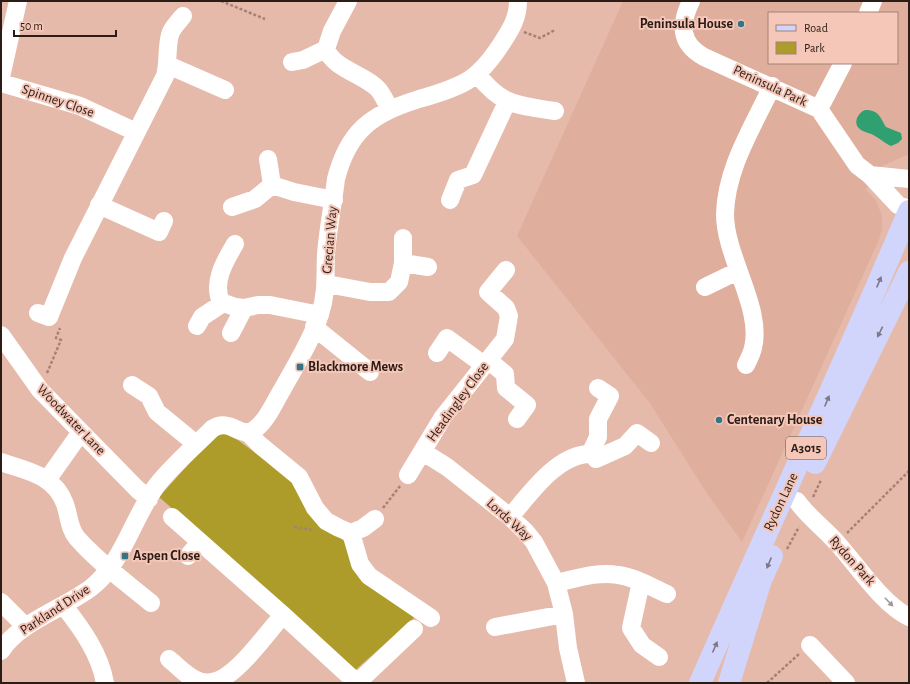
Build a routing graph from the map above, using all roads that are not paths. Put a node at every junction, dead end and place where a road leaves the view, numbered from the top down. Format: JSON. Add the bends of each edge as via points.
{"nodes":[{"id":1,"x":18,"y":1,"type":"edge"},
{"id":2,"x":348,"y":1,"type":"edge"},
{"id":3,"x":518,"y":1,"type":"edge"},
{"id":4,"x":692,"y":1,"type":"edge"},
{"id":5,"x":873,"y":1,"type":"edge"},
{"id":6,"x":868,"y":12,"type":"edge"},
{"id":7,"x":183,"y":16,"type":"dead end"},
{"id":8,"x":326,"y":49,"type":"junction"},
{"id":9,"x":292,"y":62,"type":"dead end"},
{"id":10,"x":842,"y":64,"type":"edge"},
{"id":11,"x":168,"y":65,"type":"junction"},
{"id":12,"x":477,"y":74,"type":"junction"},
{"id":13,"x":1,"y":77,"type":"edge"},
{"id":14,"x":1,"y":83,"type":"edge"},
{"id":15,"x":772,"y":86,"type":"junction"},
{"id":16,"x":225,"y":90,"type":"dead end"},
{"id":17,"x":507,"y":102,"type":"junction"},
{"id":18,"x":390,"y":109,"type":"junction"},
{"id":19,"x":819,"y":109,"type":"junction"},
{"id":20,"x":555,"y":111,"type":"dead end"},
{"id":21,"x":136,"y":132,"type":"junction"},
{"id":22,"x":268,"y":159,"type":"dead end"},
{"id":23,"x":870,"y":175,"type":"junction"},
{"id":24,"x":909,"y":179,"type":"edge"},
{"id":25,"x":272,"y":184,"type":"junction"},
{"id":26,"x":334,"y":200,"type":"junction"},
{"id":27,"x":450,"y":200,"type":"dead end"},
{"id":28,"x":99,"y":205,"type":"junction"},
{"id":29,"x":232,"y":207,"type":"dead end"},
{"id":30,"x":909,"y":210,"type":"edge"},
{"id":31,"x":159,"y":233,"type":"dead end"},
{"id":32,"x":403,"y":238,"type":"dead end"},
{"id":33,"x":234,"y":244,"type":"dead end"},
{"id":34,"x":403,"y":263,"type":"junction"},
{"id":35,"x":428,"y":267,"type":"dead end"},
{"id":36,"x":506,"y":270,"type":"dead end"},
{"id":37,"x":738,"y":271,"type":"junction"},
{"id":38,"x":909,"y":272,"type":"edge"},
{"id":39,"x":327,"y":284,"type":"junction"},
{"id":40,"x":705,"y":287,"type":"dead end"},
{"id":41,"x":223,"y":302,"type":"junction"},
{"id":42,"x":244,"y":308,"type":"junction"},
{"id":43,"x":48,"y":317,"type":"road end"},
{"id":44,"x":317,"y":321,"type":"junction"},
{"id":45,"x":197,"y":326,"type":"dead end"},
{"id":46,"x":231,"y":333,"type":"dead end"},
{"id":47,"x":1,"y":334,"type":"edge"},
{"id":48,"x":437,"y":353,"type":"dead end"},
{"id":49,"x":486,"y":362,"type":"junction"},
{"id":50,"x":746,"y":365,"type":"dead end"},
{"id":51,"x":370,"y":372,"type":"dead end"},
{"id":52,"x":132,"y":385,"type":"dead end"},
{"id":53,"x":598,"y":388,"type":"dead end"},
{"id":54,"x":517,"y":419,"type":"dead end"},
{"id":55,"x":81,"y":432,"type":"junction"},
{"id":56,"x":248,"y":432,"type":"junction"},
{"id":57,"x":196,"y":444,"type":"junction"},
{"id":58,"x":651,"y":444,"type":"dead end"},
{"id":59,"x":423,"y":452,"type":"junction"},
{"id":60,"x":597,"y":461,"type":"junction"},
{"id":61,"x":1,"y":462,"type":"edge"},
{"id":62,"x":408,"y":475,"type":"road end"},
{"id":63,"x":47,"y":480,"type":"junction"},
{"id":64,"x":153,"y":492,"type":"junction"},
{"id":65,"x":797,"y":501,"type":"junction"},
{"id":66,"x":172,"y":517,"type":"dead end"},
{"id":67,"x":510,"y":518,"type":"junction"},
{"id":68,"x":375,"y":519,"type":"road end"},
{"id":69,"x":351,"y":532,"type":"junction"},
{"id":70,"x":200,"y":542,"type":"junction"},
{"id":71,"x":188,"y":556,"type":"dead end"},
{"id":72,"x":109,"y":568,"type":"junction"},
{"id":73,"x":641,"y":582,"type":"junction"},
{"id":74,"x":556,"y":583,"type":"junction"},
{"id":75,"x":667,"y":594,"type":"dead end"},
{"id":76,"x":1,"y":602,"type":"edge"},
{"id":77,"x":151,"y":603,"type":"dead end"},
{"id":78,"x":64,"y":606,"type":"junction"},
{"id":79,"x":564,"y":614,"type":"junction"},
{"id":80,"x":283,"y":615,"type":"junction"},
{"id":81,"x":909,"y":617,"type":"edge"},
{"id":82,"x":431,"y":618,"type":"dead end"},
{"id":83,"x":495,"y":627,"type":"dead end"},
{"id":84,"x":26,"y":628,"type":"junction"},
{"id":85,"x":414,"y":629,"type":"dead end"},
{"id":86,"x":810,"y":645,"type":"road end"},
{"id":87,"x":1,"y":652,"type":"edge"},
{"id":88,"x":659,"y":657,"type":"dead end"},
{"id":89,"x":169,"y":659,"type":"dead end"},
{"id":90,"x":842,"y":682,"type":"edge"},
{"id":91,"x":105,"y":683,"type":"edge"},
{"id":92,"x":357,"y":683,"type":"edge"},
{"id":93,"x":576,"y":683,"type":"edge"},
{"id":94,"x":700,"y":683,"type":"edge"},
{"id":95,"x":729,"y":683,"type":"edge"}],
"edges":[{"from":1,"to":13,"type":"street"},
{"from":2,"to":8,"type":"street","via":[[332,31]]},
{"from":3,"to":12,"type":"street","name":"Grecian Way","via":[[512,27],[491,59]]},
{"from":4,"to":15,"type":"street","name":"Peninsula Park","via":[[683,24],[686,42],[704,56]]},
{"from":5,"to":6,"type":"street"},
{"from":7,"to":11,"type":"street","via":[[167,29]]},
{"from":8,"to":9,"type":"street","via":[[303,60]]},
{"from":8,"to":18,"type":"street","via":[[335,61],[378,89]]},
{"from":10,"to":19,"type":"street"},
{"from":11,"to":16,"type":"street"},
{"from":11,"to":21,"type":"street","via":[[165,76]]},
{"from":12,"to":17,"type":"street","via":[[490,90]]},
{"from":12,"to":18,"type":"street","name":"Grecian Way","via":[[453,88]]},
{"from":14,"to":21,"type":"street","name":"Spinney Close","via":[[80,106]]},
{"from":15,"to":19,"type":"street","name":"Peninsula Park"},
{"from":15,"to":37,"type":"street","via":[[726,189],[726,231]]},
{"from":17,"to":20,"type":"street"},
{"from":17,"to":27,"type":"street","via":[[499,141],[473,175],[458,180]]},
{"from":18,"to":26,"type":"street","name":"Grecian Way","via":[[364,126],[350,143],[339,166]]},
{"from":19,"to":23,"type":"street","name":"Peninsula Park","via":[[857,165]]},
{"from":21,"to":28,"type":"street"},
{"from":22,"to":25,"type":"street"},
{"from":23,"to":24,"type":"street"},
{"from":23,"to":30,"type":"street","name":"Peninsula Park","via":[[898,205]]},
{"from":25,"to":26,"type":"street","via":[[294,192]]},
{"from":25,"to":29,"type":"street","via":[[256,199]]},
{"from":26,"to":39,"type":"street","name":"Grecian Way","via":[[326,254]]},
{"from":28,"to":31,"type":"street"},
{"from":28,"to":43,"type":"street"},
{"from":94,"to":30,"type":"main road","name":"Rydon Lane","number":"A3015","one_way":true,"via":[[815,430]]},
{"from":32,"to":34,"type":"street"},
{"from":33,"to":41,"type":"street","via":[[220,274],[218,296]]},
{"from":34,"to":35,"type":"street"},
{"from":34,"to":39,"type":"street","via":[[399,282],[389,292],[370,292]]},
{"from":36,"to":49,"type":"street","name":"Headingley Close","via":[[488,292],[506,308],[509,316],[507,330],[505,339]]},
{"from":37,"to":40,"type":"street"},
{"from":37,"to":50,"type":"street","via":[[748,299],[754,332],[753,347]]},
{"from":38,"to":65,"type":"main road","name":"Rydon Lane","number":"A3015","one_way":true},
{"from":39,"to":44,"type":"street","name":"Grecian Way"},
{"from":41,"to":42,"type":"street"},
{"from":41,"to":45,"type":"street","via":[[202,317]]},
{"from":42,"to":44,"type":"street","via":[[270,305]]},
{"from":42,"to":46,"type":"street"},
{"from":44,"to":51,"type":"street"},
{"from":44,"to":56,"type":"street","name":"Grecian Way","via":[[265,419],[254,430]]},
{"from":47,"to":55,"type":"street","name":"Woodwater Lane","via":[[40,390]]},
{"from":48,"to":49,"type":"street","via":[[448,338]]},
{"from":49,"to":54,"type":"street","via":[[505,374],[506,388],[527,405]]},
{"from":49,"to":59,"type":"street","name":"Headingley Close","via":[[443,417]]},
{"from":52,"to":57,"type":"street","via":[[150,396],[157,412]]},
{"from":53,"to":60,"type":"street","via":[[610,396],[598,419]]},
{"from":55,"to":63,"type":"street"},
{"from":55,"to":64,"type":"street","name":"Woodwater Lane"},
{"from":56,"to":57,"type":"street","via":[[241,432],[224,424],[218,425]]},
{"from":56,"to":69,"type":"street","via":[[299,477],[315,508],[326,521]]},
{"from":57,"to":64,"type":"street"},
{"from":58,"to":60,"type":"street","via":[[637,433],[625,446]]},
{"from":59,"to":62,"type":"street","name":"Headingley Close"},
{"from":59,"to":67,"type":"street","name":"Lords Way","via":[[447,467]]},
{"from":60,"to":67,"type":"street","via":[[578,456],[551,472]]},
{"from":61,"to":63,"type":"street","via":[[34,472]]},
{"from":63,"to":72,"type":"street","via":[[59,493],[76,537]]},
{"from":64,"to":72,"type":"street","name":"Parkland Drive"},
{"from":65,"to":81,"type":"street","name":"Rydon Park","one_way":true,"via":[[806,514],[836,542],[891,605]]},
{"from":65,"to":95,"type":"main road","name":"Rydon Lane","number":"A3015","one_way":true,"via":[[761,580]]},
{"from":66,"to":70,"type":"street"},
{"from":67,"to":74,"type":"street","name":"Lords Way","via":[[534,542]]},
{"from":68,"to":69,"type":"street","via":[[363,528]]},
{"from":69,"to":82,"type":"street","via":[[360,564],[369,576]]},
{"from":70,"to":71,"type":"street"},
{"from":70,"to":80,"type":"street"},
{"from":72,"to":77,"type":"street"},
{"from":72,"to":78,"type":"street","name":"Parkland Drive","via":[[92,586]]},
{"from":73,"to":74,"type":"street","via":[[609,574]]},
{"from":73,"to":75,"type":"street"},
{"from":73,"to":88,"type":"street","via":[[631,628],[642,645]]},
{"from":74,"to":79,"type":"street","name":"Lords Way"},
{"from":76,"to":84,"type":"street"},
{"from":78,"to":84,"type":"street","name":"Parkland Drive"},
{"from":78,"to":91,"type":"street","via":[[85,631],[103,671]]},
{"from":79,"to":83,"type":"street"},
{"from":79,"to":93,"type":"street","name":"Lords Way"},
{"from":80,"to":89,"type":"street","via":[[237,667],[223,679],[209,683],[200,682],[188,676]]},
{"from":80,"to":92,"type":"street"},
{"from":84,"to":87,"type":"street","name":"Parkland Drive"},
{"from":85,"to":92,"type":"street"},
{"from":86,"to":90,"type":"street"}]}
